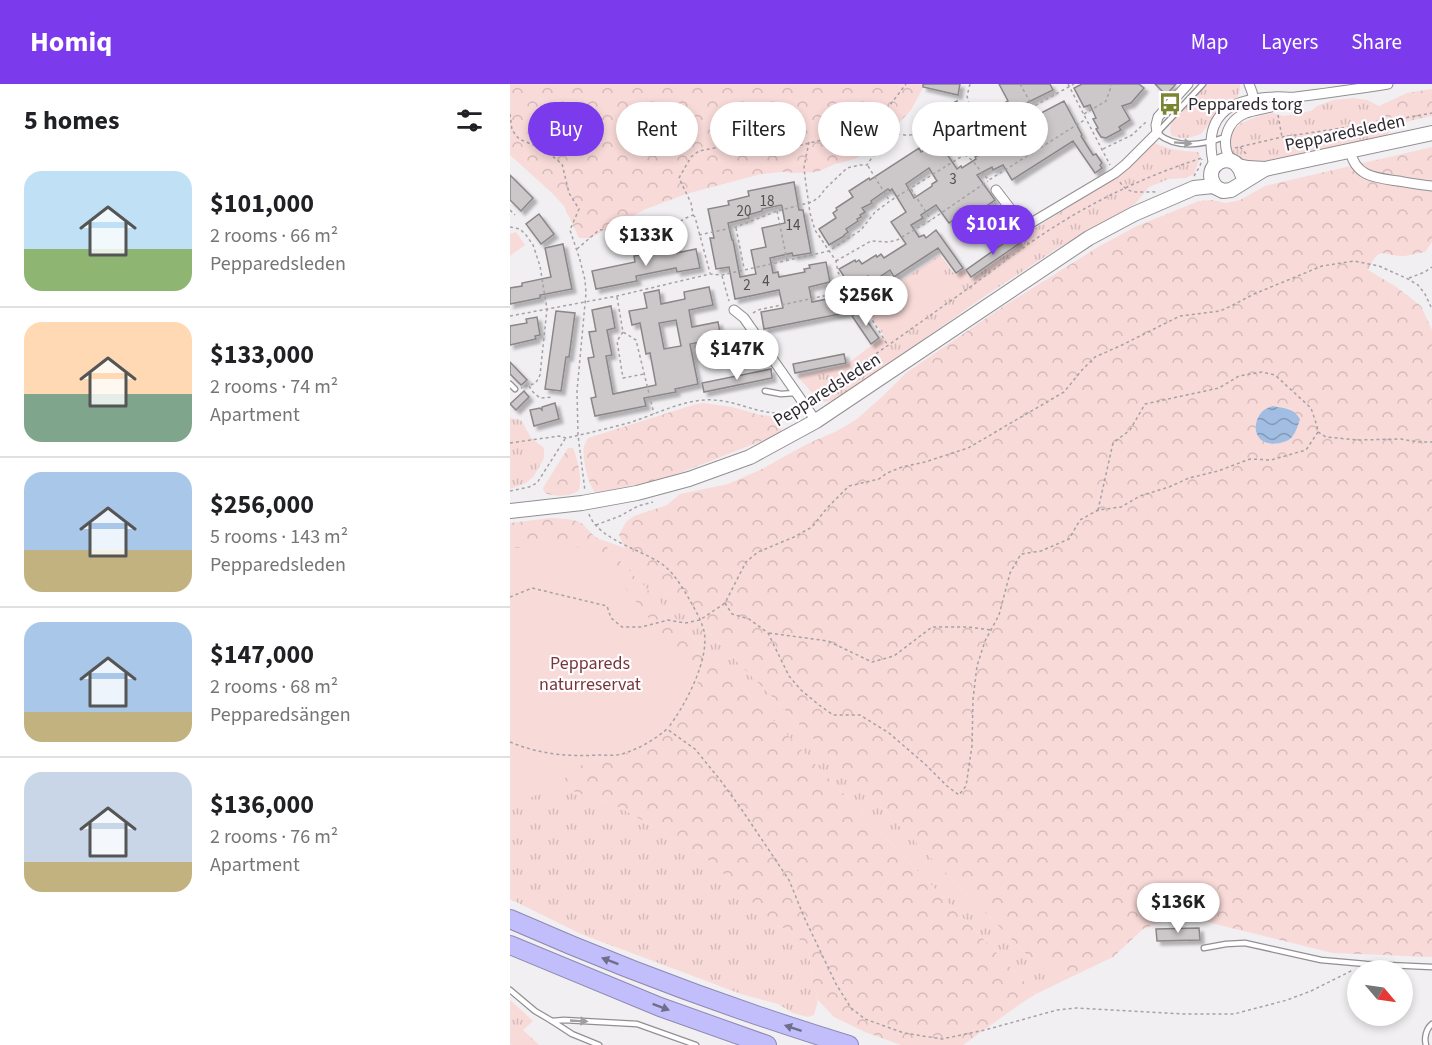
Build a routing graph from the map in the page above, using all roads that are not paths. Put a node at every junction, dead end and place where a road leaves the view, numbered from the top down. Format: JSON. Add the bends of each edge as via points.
{"nodes":[{"id":1,"x":1188,"y":84,"type":"edge"},
{"id":2,"x":1203,"y":84,"type":"edge"},
{"id":3,"x":1249,"y":84,"type":"edge"},
{"id":4,"x":1388,"y":84,"type":"edge"},
{"id":5,"x":1292,"y":98,"type":"junction"},
{"id":6,"x":1254,"y":99,"type":"junction"},
{"id":7,"x":1255,"y":110,"type":"junction"},
{"id":8,"x":1157,"y":133,"type":"junction"},
{"id":9,"x":1432,"y":133,"type":"edge"},
{"id":10,"x":1225,"y":137,"type":"junction"},
{"id":11,"x":1211,"y":142,"type":"junction"},
{"id":12,"x":1350,"y":150,"type":"junction"},
{"id":13,"x":1232,"y":159,"type":"junction"},
{"id":14,"x":1213,"y":168,"type":"junction"},
{"id":15,"x":1265,"y":169,"type":"junction"},
{"id":16,"x":1194,"y":182,"type":"junction"},
{"id":17,"x":1432,"y":186,"type":"edge"},
{"id":18,"x":1216,"y":187,"type":"junction"},
{"id":19,"x":1237,"y":187,"type":"junction"},
{"id":20,"x":996,"y":190,"type":"dead end"},
{"id":21,"x":734,"y":310,"type":"road end"},
{"id":22,"x":510,"y":384,"type":"edge"},
{"id":23,"x":515,"y":389,"type":"road end"},
{"id":24,"x":765,"y":391,"type":"dead end"},
{"id":25,"x":796,"y":392,"type":"junction"},
{"id":26,"x":816,"y":421,"type":"junction"},
{"id":27,"x":510,"y":511,"type":"edge"},
{"id":28,"x":510,"y":919,"type":"edge"},
{"id":29,"x":510,"y":945,"type":"edge"},
{"id":30,"x":1204,"y":948,"type":"dead end"},
{"id":31,"x":1432,"y":967,"type":"edge"},
{"id":32,"x":510,"y":990,"type":"edge"},
{"id":33,"x":552,"y":1021,"type":"junction"},
{"id":34,"x":1432,"y":1024,"type":"edge"},
{"id":35,"x":599,"y":1045,"type":"edge"},
{"id":36,"x":696,"y":1045,"type":"edge"},
{"id":37,"x":767,"y":1045,"type":"edge"},
{"id":38,"x":849,"y":1045,"type":"edge"},
{"id":39,"x":1426,"y":1045,"type":"edge"}],
"edges":[{"from":1,"to":8,"type":"street","via":[[1158,117]]},
{"from":2,"to":8,"type":"lane"},
{"from":3,"to":6,"type":"street"},
{"from":4,"to":5,"type":"street"},
{"from":5,"to":6,"type":"street"},
{"from":5,"to":7,"type":"street"},
{"from":6,"to":7,"type":"street"},
{"from":6,"to":11,"type":"street","via":[[1227,109],[1215,123]]},
{"from":7,"to":10,"type":"street","via":[[1238,118]]},
{"from":8,"to":11,"type":"lane","one_way":true,"via":[[1178,144]]},
{"from":8,"to":20,"type":"street","via":[[1126,164],[1031,223],[1019,220]]},
{"from":9,"to":12,"type":"street","name":"Pepparedsleden"},
{"from":10,"to":11,"type":"lane"},
{"from":10,"to":13,"type":"street"},
{"from":11,"to":14,"type":"street"},
{"from":12,"to":15,"type":"street","name":"Pepparedsleden"},
{"from":12,"to":17,"type":"street","via":[[1353,162],[1362,172],[1378,179]]},
{"from":13,"to":14,"type":"street"},
{"from":13,"to":15,"type":"street","name":"Pepparedsleden","via":[[1248,168]]},
{"from":13,"to":19,"type":"street","via":[[1242,173]]},
{"from":14,"to":16,"type":"street","name":"Pepparedsleden"},
{"from":14,"to":18,"type":"street"},
{"from":15,"to":19,"type":"street","name":"Pepparedsleden"},
{"from":16,"to":18,"type":"street","name":"Pepparedsleden"},
{"from":16,"to":26,"type":"street","name":"Pepparedsleden","via":[[1089,238]]},
{"from":18,"to":19,"type":"street","via":[[1226,191]]},
{"from":21,"to":25,"type":"street","via":[[744,318]]},
{"from":22,"to":23,"type":"lane"},
{"from":24,"to":25,"type":"lane"},
{"from":25,"to":26,"type":"street"},
{"from":26,"to":27,"type":"street","name":"Pepparedsleden","via":[[750,457],[666,486],[610,499]]},
{"from":38,"to":28,"type":"highway","one_way":true,"via":[[668,984]]},
{"from":29,"to":37,"type":"highway","one_way":true},
{"from":30,"to":31,"type":"lane","via":[[1245,943],[1321,960]]},
{"from":32,"to":33,"type":"lane"},
{"from":33,"to":35,"type":"lane"},
{"from":33,"to":36,"type":"lane","one_way":true,"via":[[637,1024]]},
{"from":34,"to":39,"type":"lane"}]}
